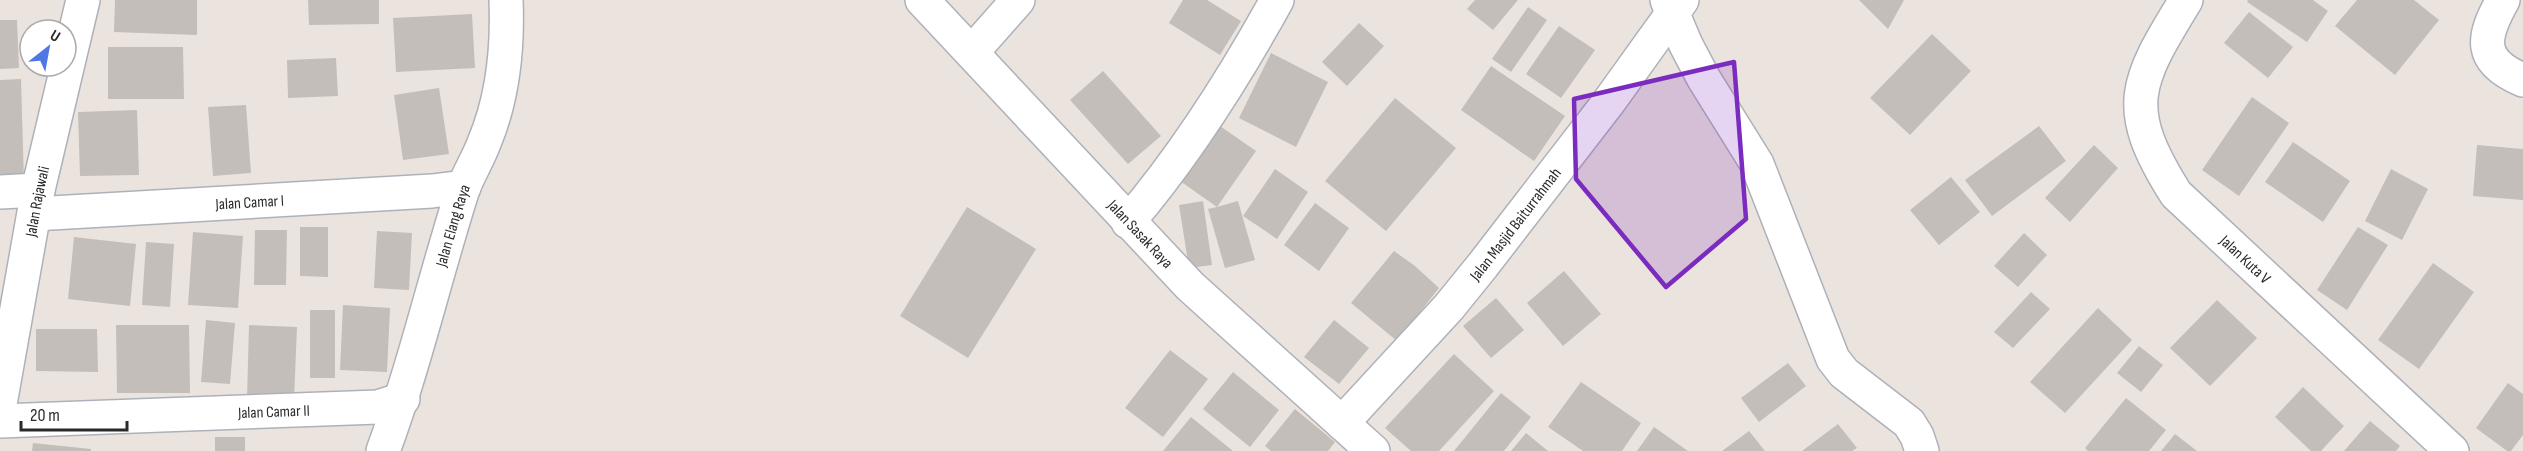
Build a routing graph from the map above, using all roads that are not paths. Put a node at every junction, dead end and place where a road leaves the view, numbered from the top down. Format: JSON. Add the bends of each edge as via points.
{"nodes":[{"id":1,"x":82,"y":0,"type":"edge"},
{"id":2,"x":506,"y":0,"type":"edge"},
{"id":3,"x":922,"y":0,"type":"edge"},
{"id":4,"x":1018,"y":0,"type":"edge"},
{"id":5,"x":1277,"y":0,"type":"edge"},
{"id":6,"x":2503,"y":0,"type":"edge"},
{"id":7,"x":1674,"y":5,"type":"edge"},
{"id":8,"x":2179,"y":11,"type":"edge"},
{"id":9,"x":972,"y":52,"type":"junction"},
{"id":10,"x":2523,"y":80,"type":"edge"},
{"id":11,"x":464,"y":187,"type":"junction"},
{"id":12,"x":0,"y":192,"type":"edge"},
{"id":13,"x":36,"y":202,"type":"junction"},
{"id":14,"x":1128,"y":222,"type":"junction"},
{"id":15,"x":403,"y":399,"type":"junction"},
{"id":16,"x":0,"y":404,"type":"edge"},
{"id":17,"x":0,"y":421,"type":"edge"},
{"id":18,"x":1342,"y":423,"type":"junction"},
{"id":19,"x":383,"y":451,"type":"edge"},
{"id":20,"x":1373,"y":451,"type":"edge"},
{"id":21,"x":1923,"y":451,"type":"edge"},
{"id":22,"x":2452,"y":451,"type":"edge"}],
"edges":[{"from":1,"to":13,"type":"street","name":"Jalan Rajawali"},
{"from":2,"to":11,"type":"street","name":"Jalan Elang Raya","via":[[501,92],[484,144]]},
{"from":3,"to":9,"type":"street","name":"Jalan Sasak Raya"},
{"from":4,"to":9,"type":"street"},
{"from":5,"to":14,"type":"street","via":[[1208,115]]},
{"from":6,"to":10,"type":"street","via":[[2489,25],[2486,41],[2499,66]]},
{"from":7,"to":18,"type":"street","name":"Jalan Masjid Baiturrahmah","via":[[1527,211],[1449,307]]},
{"from":7,"to":21,"type":"street","via":[[1704,79],[1757,164],[1833,359],[1844,373],[1909,423]]},
{"from":8,"to":22,"type":"street","name":"Jalan Kuta V","via":[[2146,69],[2139,102],[2142,128],[2152,153],[2176,194]]},
{"from":9,"to":14,"type":"street","name":"Jalan Sasak Raya"},
{"from":11,"to":13,"type":"street","name":"Jalan Camar I"},
{"from":11,"to":15,"type":"street","name":"Jalan Elang Raya"},
{"from":12,"to":13,"type":"street","name":"Jalan Camar I"},
{"from":13,"to":16,"type":"street","name":"Jalan Rajawali"},
{"from":14,"to":18,"type":"street","name":"Jalan Sasak Raya","via":[[1190,286]]},
{"from":15,"to":17,"type":"street","name":"Jalan Camar II","via":[[378,406]]},
{"from":15,"to":19,"type":"street","name":"Jalan Elang Raya"},
{"from":18,"to":20,"type":"street","name":"Jalan Sasak Raya"}]}
